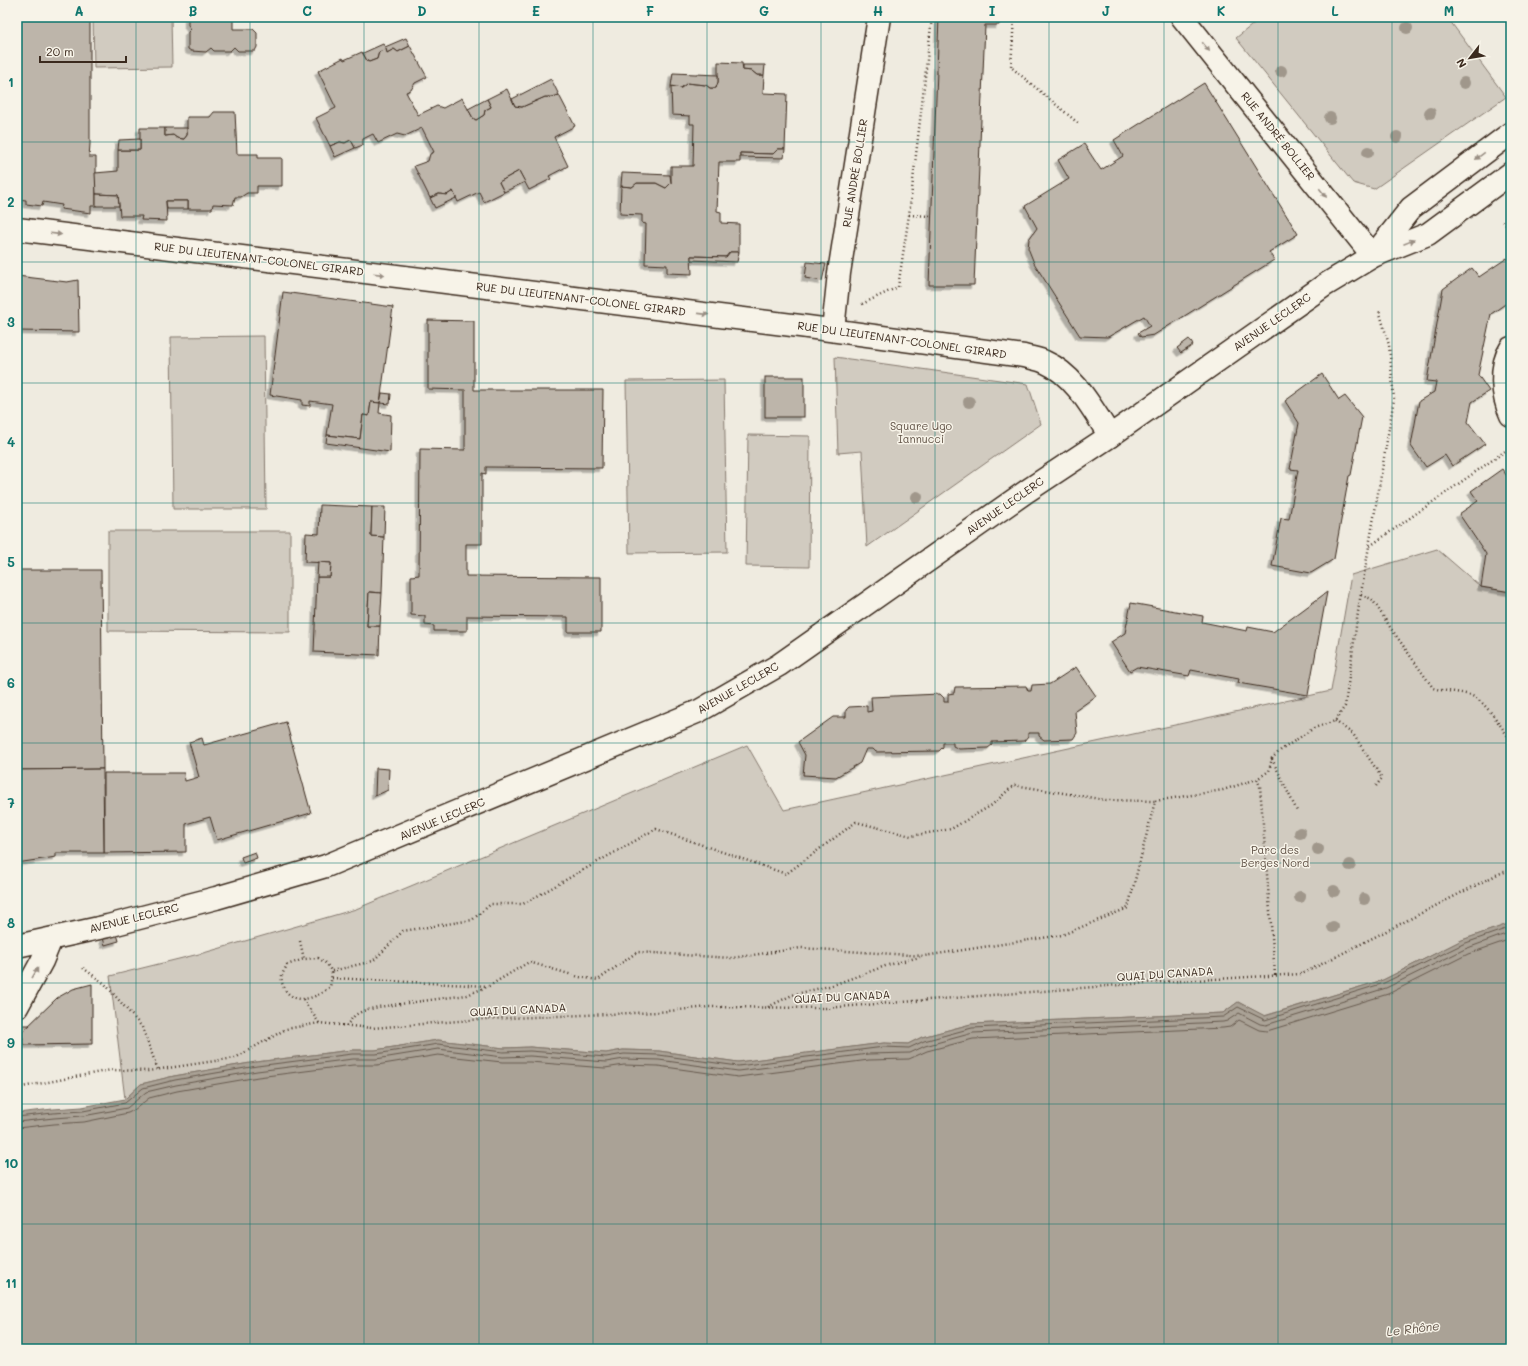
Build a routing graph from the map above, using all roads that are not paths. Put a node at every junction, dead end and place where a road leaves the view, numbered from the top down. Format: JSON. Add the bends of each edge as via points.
{"nodes":[{"id":1,"x":879,"y":17,"type":"edge"},
{"id":2,"x":1182,"y":17,"type":"edge"},
{"id":3,"x":1511,"y":133,"type":"edge"},
{"id":4,"x":1511,"y":173,"type":"edge"},
{"id":5,"x":17,"y":229,"type":"edge"},
{"id":6,"x":1373,"y":256,"type":"junction"},
{"id":7,"x":833,"y":330,"type":"junction"},
{"id":8,"x":1511,"y":348,"type":"edge"},
{"id":9,"x":1511,"y":415,"type":"edge"},
{"id":10,"x":1110,"y":436,"type":"junction"},
{"id":11,"x":51,"y":939,"type":"junction"},
{"id":12,"x":17,"y":946,"type":"edge"},
{"id":13,"x":17,"y":1007,"type":"edge"}],
"edges":[{"from":1,"to":7,"type":"main road","name":"RUE ANDRÉ BOLLIER","via":[[839,273]]},
{"from":2,"to":6,"type":"main road","name":"RUE ANDRÉ BOLLIER","one_way":true},
{"from":3,"to":6,"type":"main road","name":"AVENUE LECLERC","one_way":true,"via":[[1411,208]]},
{"from":6,"to":4,"type":"main road","name":"AVENUE LECLERC","one_way":true,"via":[[1428,234]]},
{"from":5,"to":7,"type":"main road","name":"RUE DU LIEUTENANT-COLONEL GIRARD","one_way":true},
{"from":6,"to":10,"type":"main road","name":"AVENUE LECLERC","via":[[1324,285]]},
{"from":7,"to":10,"type":"main road","name":"RUE DU LIEUTENANT-COLONEL GIRARD","via":[[1024,356],[1046,362],[1072,382]]},
{"from":8,"to":9,"type":"main road","via":[[1506,356],[1503,382],[1507,407]]},
{"from":10,"to":11,"type":"main road","name":"AVENUE LECLERC","via":[[1027,490],[779,665],[699,711],[326,866],[216,898]]},
{"from":11,"to":12,"type":"main road","name":"AVENUE LECLERC"},
{"from":13,"to":11,"type":"main road","one_way":true,"via":[[42,962]]}]}
